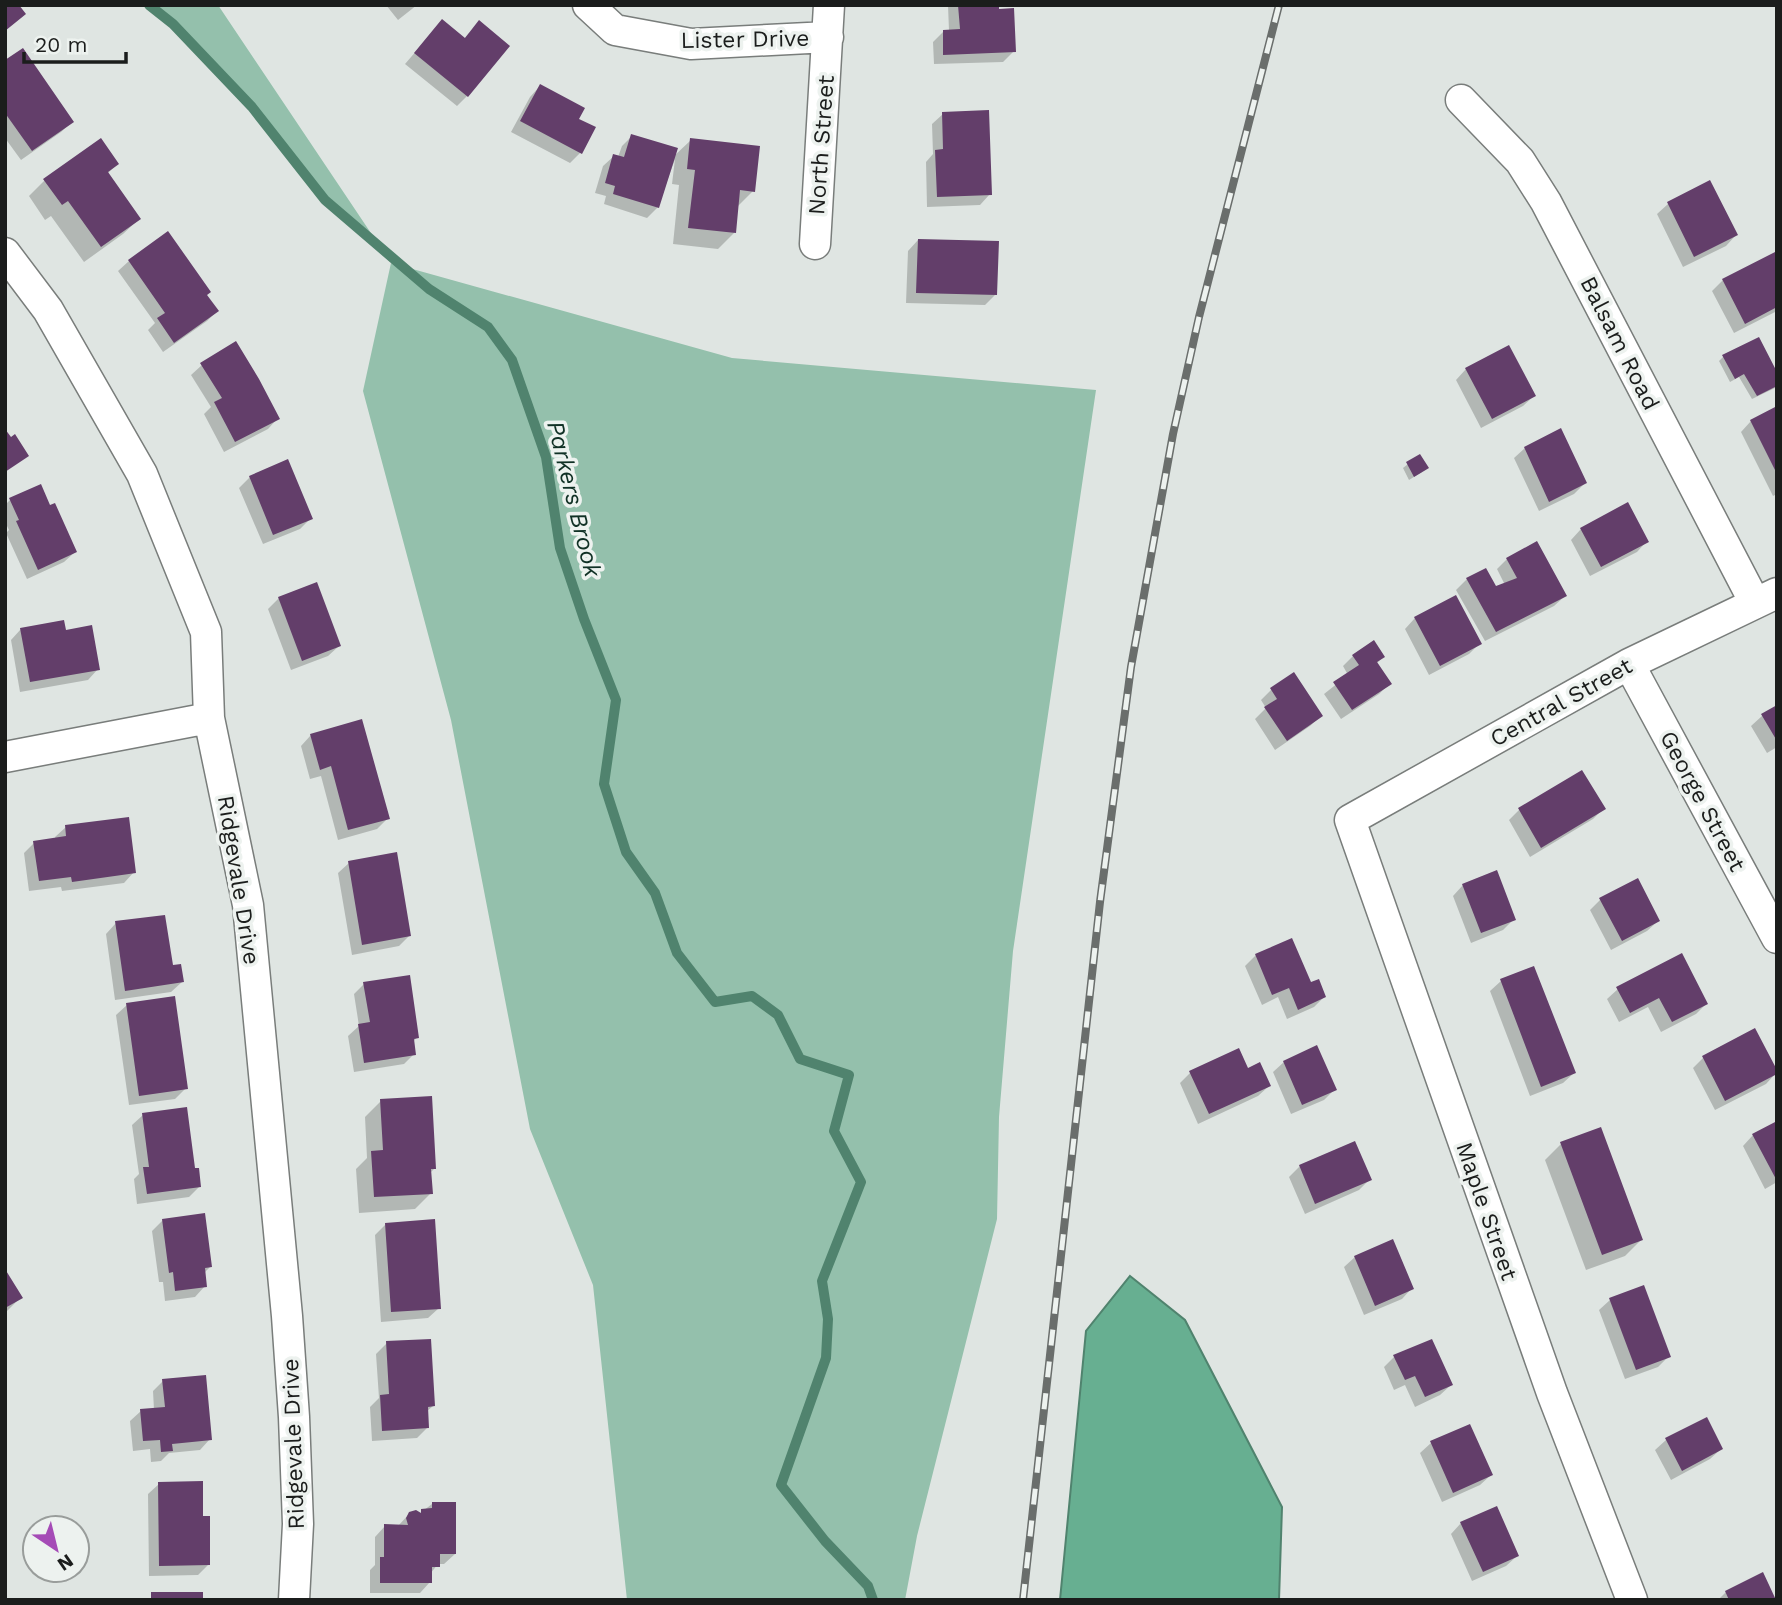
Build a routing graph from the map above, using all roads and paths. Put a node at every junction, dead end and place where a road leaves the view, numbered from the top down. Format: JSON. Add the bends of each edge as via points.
{"nodes":[{"id":1,"x":588,"y":5,"type":"edge"},
{"id":2,"x":829,"y":5,"type":"edge"},
{"id":3,"x":828,"y":37,"type":"junction"},
{"id":4,"x":1461,"y":100,"type":"dead end"},
{"id":5,"x":815,"y":244,"type":"dead end"},
{"id":6,"x":5,"y":253,"type":"edge"},
{"id":7,"x":1766,"y":598,"type":"edge"},
{"id":8,"x":1629,"y":664,"type":"junction"},
{"id":9,"x":209,"y":718,"type":"junction"},
{"id":10,"x":5,"y":757,"type":"edge"},
{"id":11,"x":1350,"y":820,"type":"joint"},
{"id":12,"x":1777,"y":938,"type":"edge"},
{"id":13,"x":294,"y":1600,"type":"edge"},
{"id":14,"x":1632,"y":1600,"type":"edge"}],
"edges":[{"from":1,"to":3,"type":"street","name":"Lister Drive","via":[[615,30],[691,44]]},
{"from":2,"to":3,"type":"street","name":"North Street"},
{"from":3,"to":5,"type":"street","name":"North Street"},
{"from":4,"to":7,"type":"street","name":"Balsam Road","via":[[1520,161],[1546,202]]},
{"from":6,"to":9,"type":"street","name":"Ridgevale Drive","via":[[48,310],[142,474],[206,632]]},
{"from":7,"to":8,"type":"street","name":"Central Street"},
{"from":8,"to":11,"type":"street","name":"Central Street"},
{"from":8,"to":12,"type":"street","name":"George Street"},
{"from":9,"to":10,"type":"street"},
{"from":9,"to":13,"type":"street","name":"Ridgevale Drive","via":[[249,918],[291,1379],[298,1524]]},
{"from":11,"to":14,"type":"street","name":"Maple Street","via":[[1552,1393]]}]}
